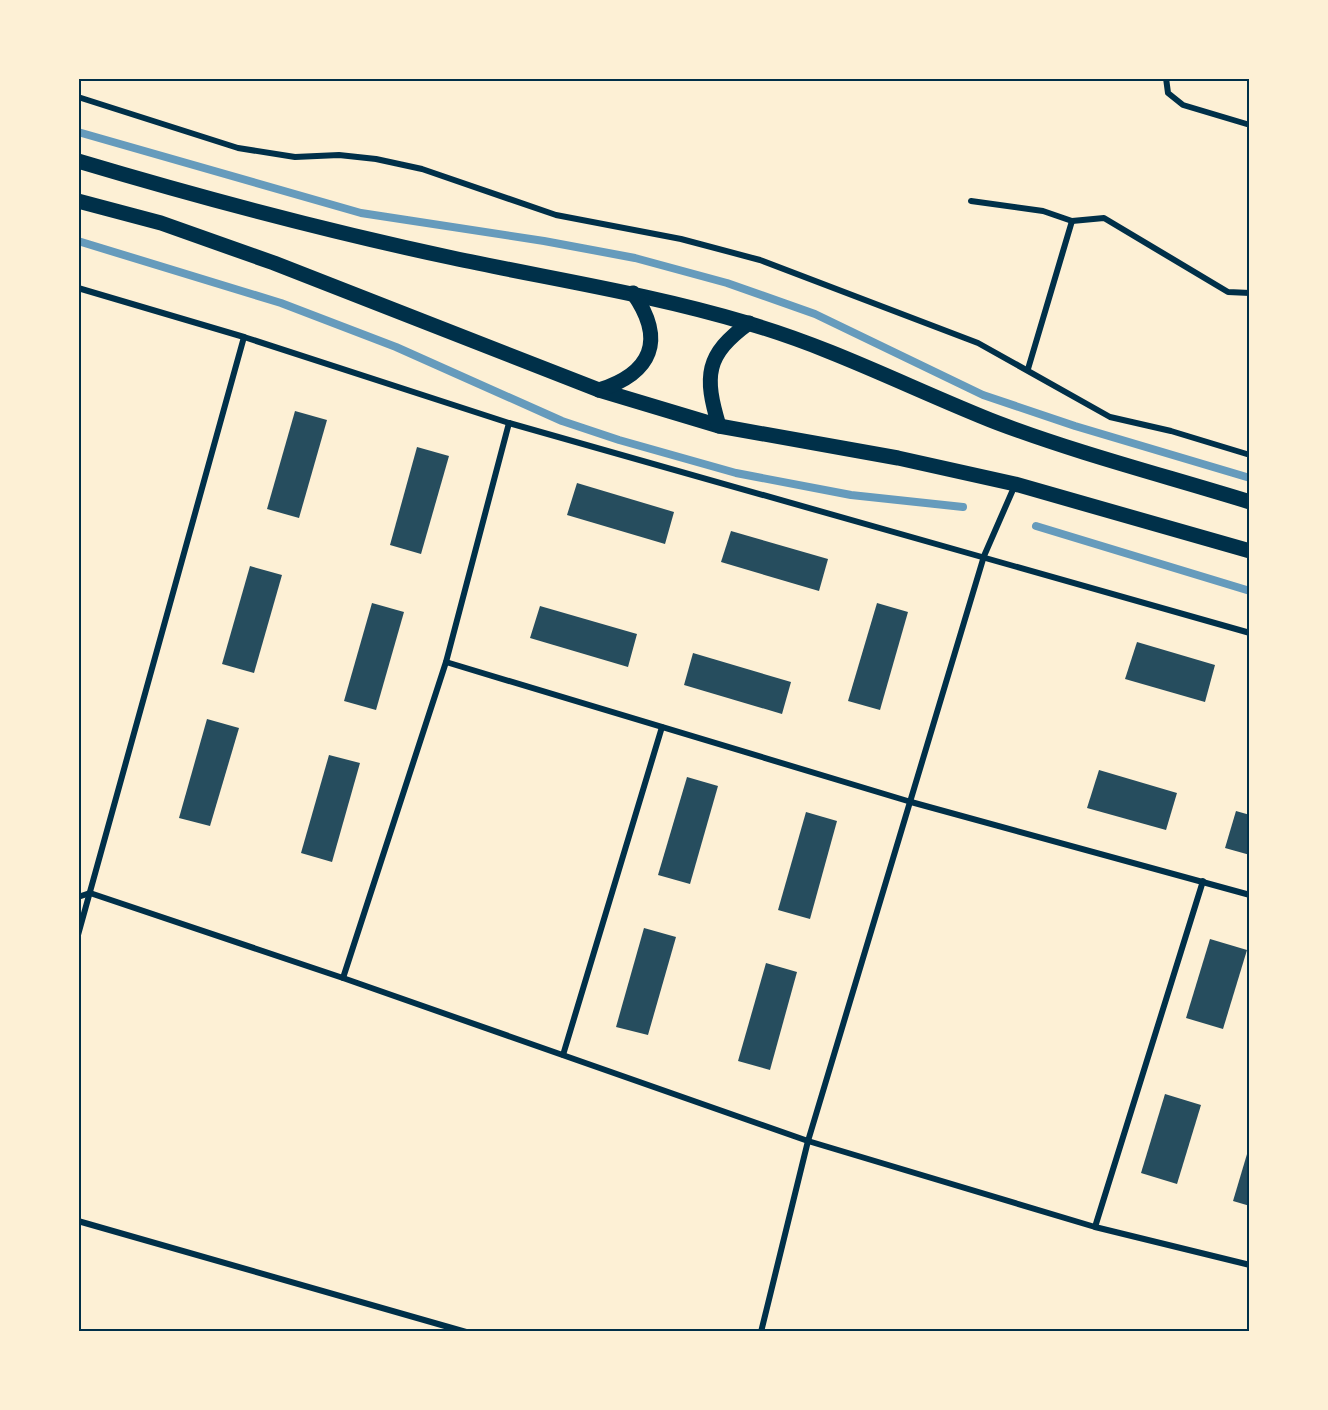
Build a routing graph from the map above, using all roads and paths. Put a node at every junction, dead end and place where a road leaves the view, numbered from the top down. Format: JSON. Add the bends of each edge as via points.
{"nodes":[{"id":1,"x":1088,"y":78,"type":"edge"},
{"id":2,"x":1098,"y":78,"type":"edge"},
{"id":3,"x":1166,"y":78,"type":"edge"},
{"id":4,"x":78,"y":97,"type":"edge"},
{"id":5,"x":1250,"y":125,"type":"edge"},
{"id":6,"x":78,"y":161,"type":"edge"},
{"id":7,"x":78,"y":201,"type":"edge"},
{"id":8,"x":970,"y":201,"type":"dead end"},
{"id":9,"x":1072,"y":221,"type":"junction"},
{"id":10,"x":78,"y":288,"type":"edge"},
{"id":11,"x":633,"y":293,"type":"junction"},
{"id":12,"x":1250,"y":293,"type":"edge"},
{"id":13,"x":749,"y":323,"type":"junction"},
{"id":14,"x":244,"y":337,"type":"junction"},
{"id":15,"x":1028,"y":369,"type":"junction"},
{"id":16,"x":598,"y":390,"type":"junction"},
{"id":17,"x":508,"y":423,"type":"junction"},
{"id":18,"x":719,"y":426,"type":"junction"},
{"id":19,"x":1250,"y":455,"type":"edge"},
{"id":20,"x":1015,"y":484,"type":"junction"},
{"id":21,"x":1250,"y":502,"type":"edge"},
{"id":22,"x":1250,"y":551,"type":"edge"},
{"id":23,"x":984,"y":556,"type":"junction"},
{"id":24,"x":1250,"y":633,"type":"edge"},
{"id":25,"x":446,"y":662,"type":"junction"},
{"id":26,"x":662,"y":727,"type":"junction"},
{"id":27,"x":911,"y":802,"type":"junction"},
{"id":28,"x":1203,"y":881,"type":"junction"},
{"id":29,"x":90,"y":893,"type":"junction"},
{"id":30,"x":1250,"y":895,"type":"edge"},
{"id":31,"x":78,"y":897,"type":"edge"},
{"id":32,"x":78,"y":935,"type":"edge"},
{"id":33,"x":343,"y":978,"type":"junction"},
{"id":34,"x":563,"y":1055,"type":"junction"},
{"id":35,"x":808,"y":1141,"type":"junction"},
{"id":36,"x":78,"y":1221,"type":"edge"},
{"id":37,"x":1095,"y":1227,"type":"junction"},
{"id":38,"x":1250,"y":1265,"type":"edge"},
{"id":39,"x":466,"y":1332,"type":"edge"},
{"id":40,"x":761,"y":1332,"type":"edge"}],
"edges":[{"from":1,"to":2,"type":"street"},
{"from":3,"to":5,"type":"street","via":[[1168,93],[1183,105]]},
{"from":4,"to":15,"type":"street","via":[[238,148],[295,157],[339,155],[376,159],[422,169],[556,215],[681,239],[760,260],[978,343]]},
{"from":6,"to":11,"type":"main road","via":[[278,218]]},
{"from":7,"to":16,"type":"main road","via":[[161,223],[274,263]]},
{"from":8,"to":9,"type":"street","via":[[1043,211]]},
{"from":9,"to":12,"type":"street","via":[[1104,218],[1228,292]]},
{"from":9,"to":15,"type":"street"},
{"from":10,"to":14,"type":"street"},
{"from":11,"to":13,"type":"main road"},
{"from":11,"to":16,"type":"main road","via":[[645,309],[650,350],[639,369],[623,382]]},
{"from":13,"to":18,"type":"main road","via":[[727,340],[713,364],[709,391]]},
{"from":13,"to":21,"type":"main road","via":[[804,341],[1030,434]]},
{"from":14,"to":17,"type":"street"},
{"from":14,"to":29,"type":"street"},
{"from":15,"to":19,"type":"street","via":[[1110,417]]},
{"from":16,"to":18,"type":"main road"},
{"from":17,"to":23,"type":"street"},
{"from":17,"to":25,"type":"street"},
{"from":18,"to":20,"type":"main road","via":[[898,458]]},
{"from":20,"to":22,"type":"main road"},
{"from":20,"to":23,"type":"street"},
{"from":23,"to":24,"type":"street"},
{"from":23,"to":27,"type":"street"},
{"from":25,"to":26,"type":"street"},
{"from":25,"to":33,"type":"street"},
{"from":26,"to":27,"type":"street"},
{"from":26,"to":34,"type":"street"},
{"from":27,"to":28,"type":"street"},
{"from":27,"to":35,"type":"street"},
{"from":28,"to":30,"type":"street"},
{"from":28,"to":37,"type":"street"},
{"from":29,"to":31,"type":"street"},
{"from":29,"to":32,"type":"street"},
{"from":29,"to":33,"type":"street"},
{"from":33,"to":34,"type":"street"},
{"from":34,"to":35,"type":"street"},
{"from":35,"to":37,"type":"street"},
{"from":35,"to":40,"type":"street"},
{"from":36,"to":39,"type":"street"},
{"from":37,"to":38,"type":"street"}]}
